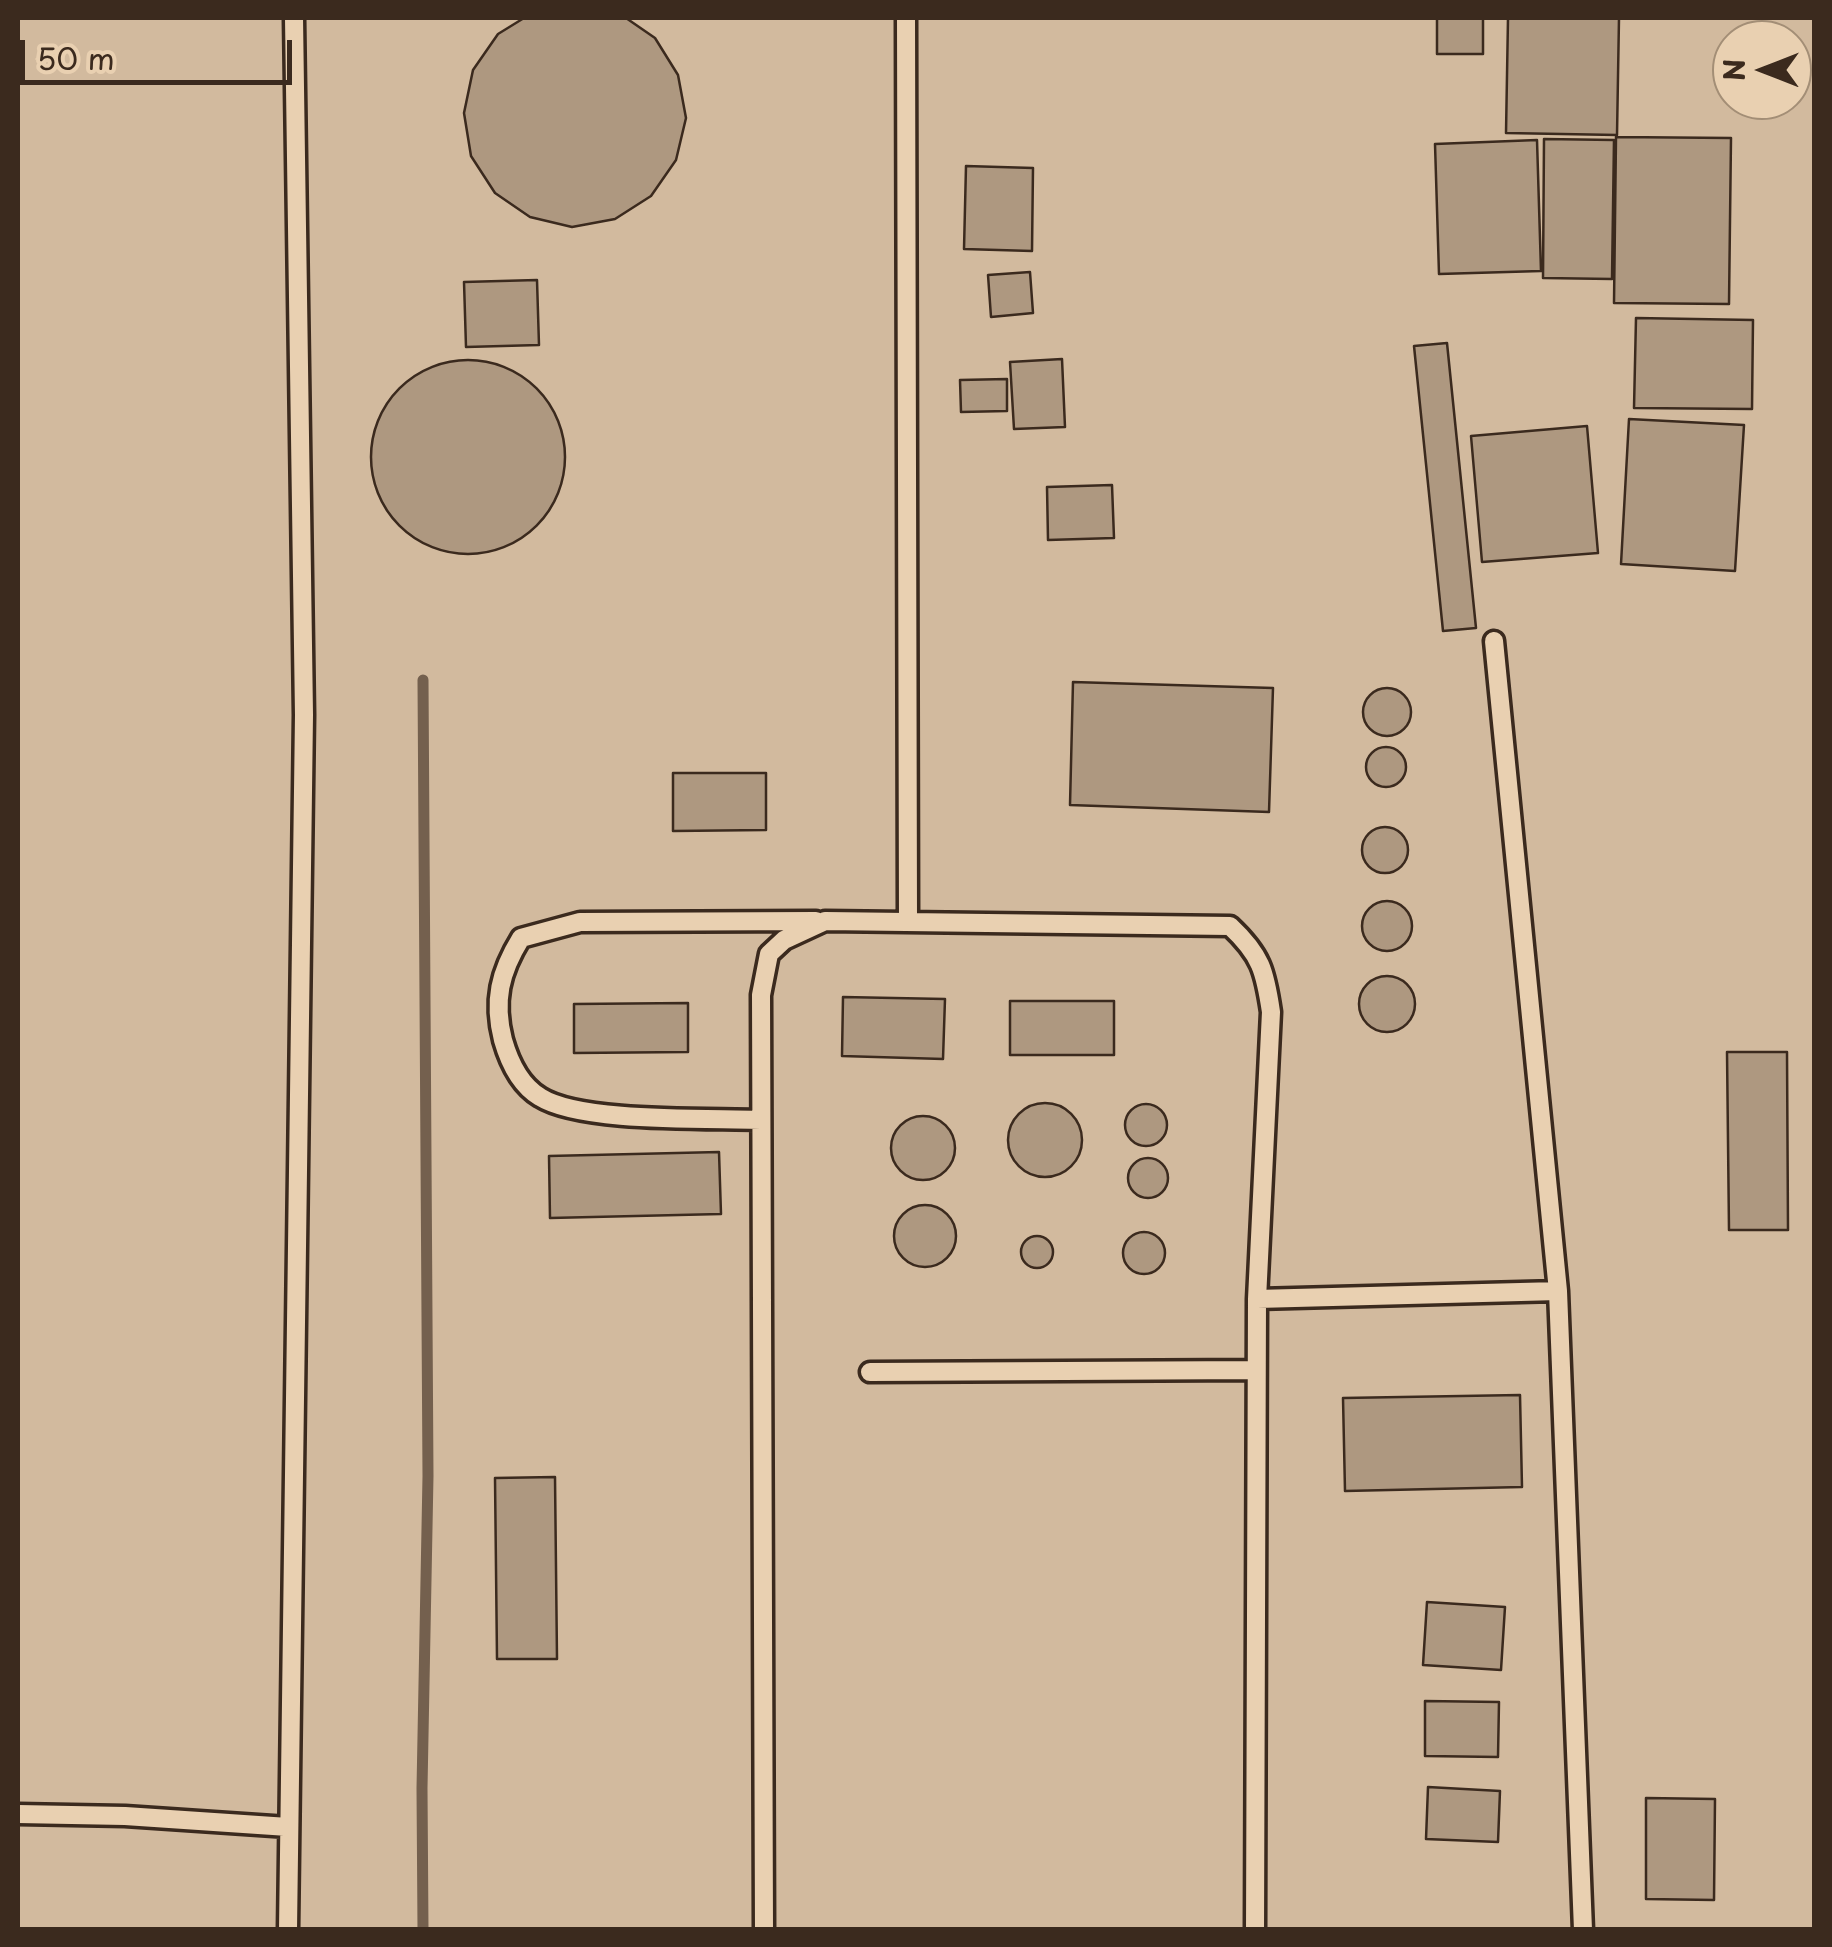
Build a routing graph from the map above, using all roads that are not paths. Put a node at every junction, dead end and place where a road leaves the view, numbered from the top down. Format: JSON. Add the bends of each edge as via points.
{"nodes":[{"id":1,"x":294,"y":18,"type":"edge"},
{"id":2,"x":906,"y":18,"type":"edge"},
{"id":3,"x":1494,"y":642,"type":"dead end"},
{"id":4,"x":908,"y":920,"type":"junction"},
{"id":5,"x":825,"y":921,"type":"junction"},
{"id":6,"x":761,"y":1120,"type":"junction"},
{"id":7,"x":1558,"y":1291,"type":"junction"},
{"id":8,"x":1257,"y":1299,"type":"junction"},
{"id":9,"x":1256,"y":1370,"type":"junction"},
{"id":10,"x":870,"y":1372,"type":"dead end"},
{"id":11,"x":18,"y":1814,"type":"edge"},
{"id":12,"x":288,"y":1827,"type":"junction"},
{"id":13,"x":288,"y":1930,"type":"edge"},
{"id":14,"x":764,"y":1930,"type":"edge"},
{"id":15,"x":1255,"y":1930,"type":"edge"},
{"id":16,"x":1583,"y":1930,"type":"edge"}],
"edges":[{"from":1,"to":12,"type":"lane","via":[[304,715]]},
{"from":2,"to":4,"type":"lane"},
{"from":3,"to":7,"type":"lane"},
{"from":4,"to":5,"type":"lane"},
{"from":4,"to":8,"type":"lane","via":[[1230,926],[1253,948],[1265,973],[1270,1012]]},
{"from":5,"to":6,"type":"lane","via":[[769,954],[761,995]]},
{"from":5,"to":6,"type":"lane","via":[[580,922],[520,938],[504,966],[497,1015],[509,1063],[538,1096],[576,1112]]},
{"from":6,"to":14,"type":"lane"},
{"from":7,"to":8,"type":"lane"},
{"from":7,"to":16,"type":"lane"},
{"from":8,"to":9,"type":"lane"},
{"from":9,"to":10,"type":"lane"},
{"from":9,"to":15,"type":"lane"},
{"from":11,"to":12,"type":"lane"},
{"from":12,"to":13,"type":"lane"}]}
